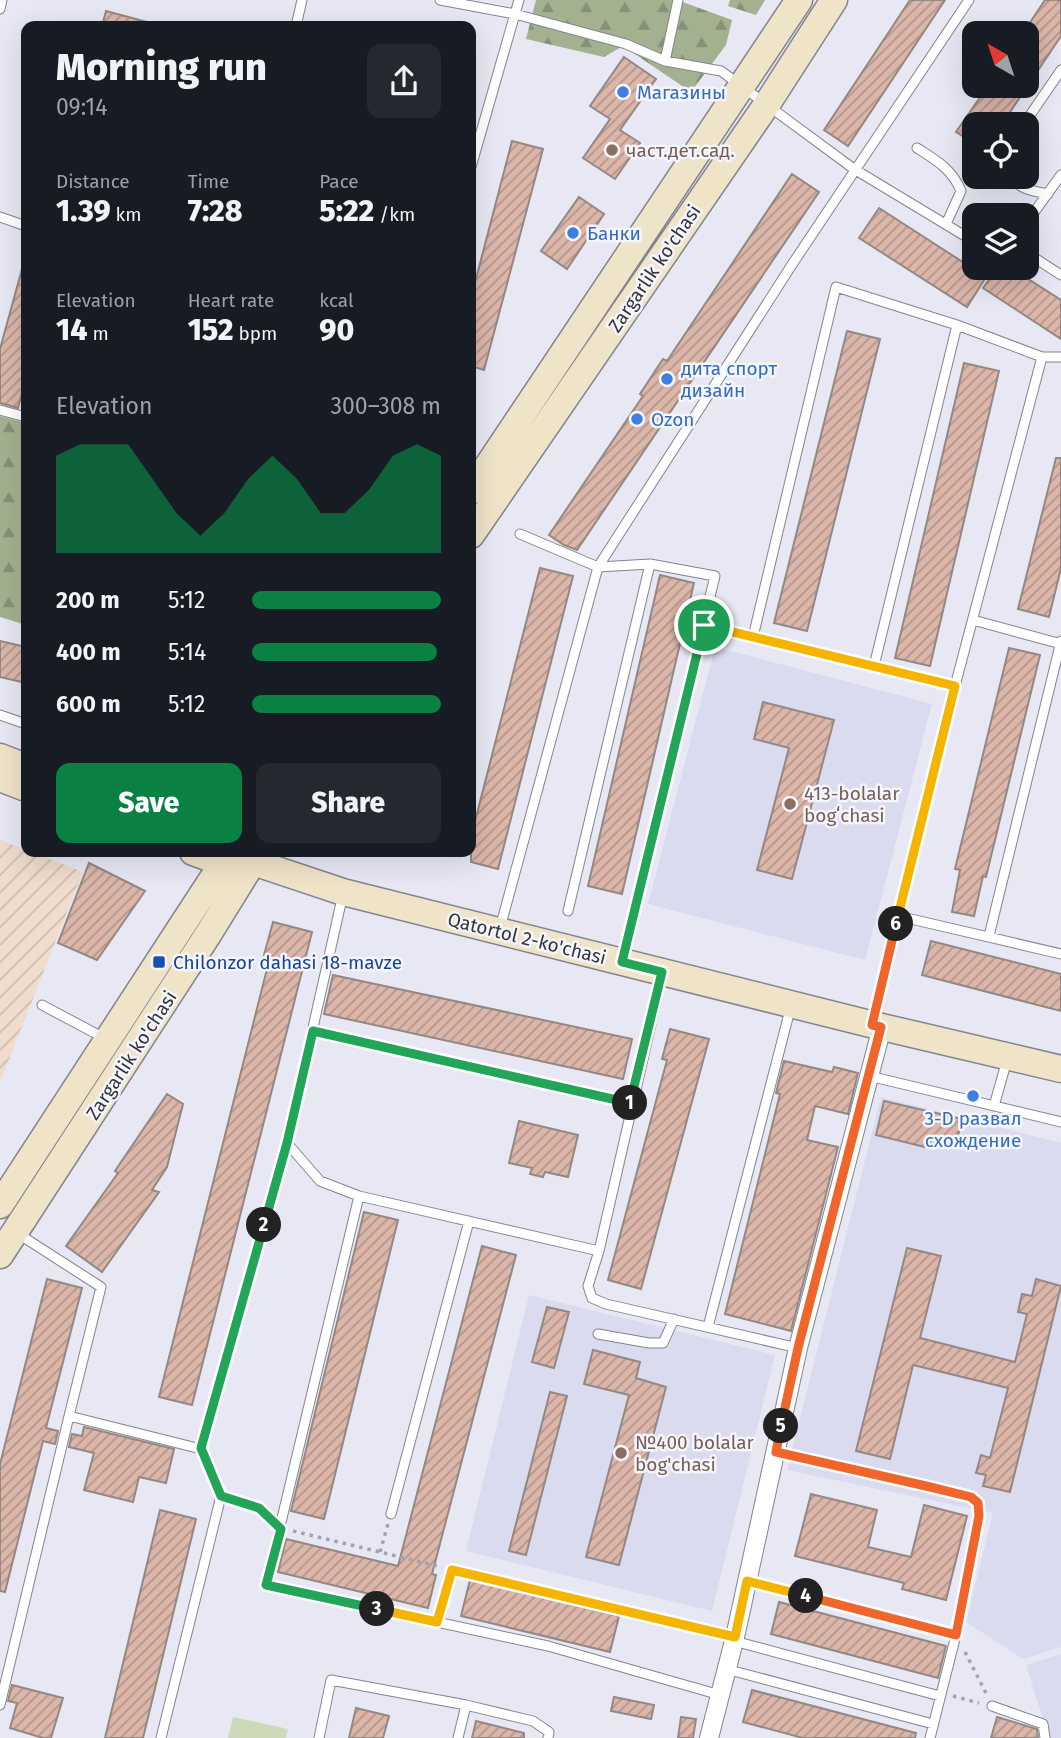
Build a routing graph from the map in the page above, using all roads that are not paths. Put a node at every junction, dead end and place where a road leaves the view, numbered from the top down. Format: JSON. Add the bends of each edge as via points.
{"nodes":[{"id":1,"x":2,"y":0,"type":"edge"},
{"id":2,"x":302,"y":0,"type":"edge"},
{"id":3,"x":440,"y":0,"type":"edge"},
{"id":4,"x":519,"y":0,"type":"edge"},
{"id":5,"x":678,"y":0,"type":"edge"},
{"id":6,"x":799,"y":0,"type":"edge"},
{"id":7,"x":834,"y":0,"type":"edge"},
{"id":8,"x":969,"y":0,"type":"edge"},
{"id":9,"x":0,"y":9,"type":"edge"},
{"id":10,"x":515,"y":14,"type":"junction"},
{"id":11,"x":297,"y":21,"type":"edge"},
{"id":12,"x":665,"y":61,"type":"junction"},
{"id":13,"x":1061,"y":71,"type":"edge"},
{"id":14,"x":744,"y":86,"type":"junction"},
{"id":15,"x":766,"y":104,"type":"junction"},
{"id":16,"x":1032,"y":112,"type":"edge"},
{"id":17,"x":476,"y":137,"type":"edge"},
{"id":18,"x":917,"y":148,"type":"dead end"},
{"id":19,"x":854,"y":169,"type":"junction"},
{"id":20,"x":1061,"y":176,"type":"edge"},
{"id":21,"x":1028,"y":189,"type":"edge"},
{"id":22,"x":1048,"y":194,"type":"junction"},
{"id":23,"x":1039,"y":206,"type":"edge"},
{"id":24,"x":0,"y":217,"type":"edge"},
{"id":25,"x":21,"y":224,"type":"edge"},
{"id":26,"x":946,"y":224,"type":"junction"},
{"id":27,"x":962,"y":234,"type":"edge"},
{"id":28,"x":1039,"y":261,"type":"edge"},
{"id":29,"x":1061,"y":275,"type":"edge"},
{"id":30,"x":957,"y":326,"type":"junction"},
{"id":31,"x":1042,"y":357,"type":"junction"},
{"id":32,"x":1061,"y":357,"type":"edge"},
{"id":33,"x":0,"y":410,"type":"edge"},
{"id":34,"x":21,"y":416,"type":"edge"},
{"id":35,"x":476,"y":484,"type":"edge"},
{"id":36,"x":476,"y":528,"type":"edge"},
{"id":37,"x":520,"y":534,"type":"dead end"},
{"id":38,"x":650,"y":564,"type":"junction"},
{"id":39,"x":598,"y":567,"type":"junction"},
{"id":40,"x":972,"y":620,"type":"junction"},
{"id":41,"x":704,"y":625,"type":"junction"},
{"id":42,"x":753,"y":637,"type":"junction"},
{"id":43,"x":1061,"y":643,"type":"edge"},
{"id":44,"x":874,"y":666,"type":"junction"},
{"id":45,"x":955,"y":686,"type":"junction"},
{"id":46,"x":0,"y":715,"type":"edge"},
{"id":47,"x":21,"y":722,"type":"edge"},
{"id":48,"x":0,"y":757,"type":"edge"},
{"id":49,"x":21,"y":765,"type":"edge"},
{"id":50,"x":0,"y":778,"type":"edge"},
{"id":51,"x":21,"y":786,"type":"edge"},
{"id":52,"x":241,"y":857,"type":"edge"},
{"id":53,"x":241,"y":857,"type":"edge"},
{"id":54,"x":245,"y":857,"type":"edge"},
{"id":55,"x":343,"y":892,"type":"junction"},
{"id":56,"x":568,"y":911,"type":"dead end"},
{"id":57,"x":898,"y":916,"type":"junction"},
{"id":58,"x":500,"y":931,"type":"junction"},
{"id":59,"x":989,"y":936,"type":"junction"},
{"id":60,"x":1061,"y":954,"type":"edge"},
{"id":61,"x":622,"y":962,"type":"junction"},
{"id":62,"x":662,"y":972,"type":"junction"},
{"id":63,"x":791,"y":1004,"type":"junction"},
{"id":64,"x":42,"y":1005,"type":"dead end"},
{"id":65,"x":877,"y":1026,"type":"junction"},
{"id":66,"x":313,"y":1031,"type":"junction"},
{"id":67,"x":108,"y":1040,"type":"junction"},
{"id":68,"x":1008,"y":1056,"type":"junction"},
{"id":69,"x":1061,"y":1069,"type":"edge"},
{"id":70,"x":869,"y":1076,"type":"junction"},
{"id":71,"x":631,"y":1103,"type":"junction"},
{"id":72,"x":994,"y":1106,"type":"junction"},
{"id":73,"x":1061,"y":1122,"type":"edge"},
{"id":74,"x":287,"y":1143,"type":"junction"},
{"id":75,"x":359,"y":1196,"type":"junction"},
{"id":76,"x":0,"y":1205,"type":"edge"},
{"id":77,"x":469,"y":1221,"type":"junction"},
{"id":78,"x":16,"y":1232,"type":"junction"},
{"id":79,"x":598,"y":1251,"type":"junction"},
{"id":80,"x":0,"y":1255,"type":"edge"},
{"id":81,"x":674,"y":1320,"type":"junction"},
{"id":82,"x":708,"y":1327,"type":"junction"},
{"id":83,"x":598,"y":1334,"type":"dead end"},
{"id":84,"x":798,"y":1348,"type":"junction"},
{"id":85,"x":69,"y":1416,"type":"junction"},
{"id":86,"x":201,"y":1448,"type":"junction"},
{"id":87,"x":776,"y":1452,"type":"junction"},
{"id":88,"x":221,"y":1496,"type":"junction"},
{"id":89,"x":391,"y":1514,"type":"road end"},
{"id":90,"x":281,"y":1529,"type":"junction"},
{"id":91,"x":452,"y":1570,"type":"road end"},
{"id":92,"x":437,"y":1622,"type":"junction"},
{"id":93,"x":734,"y":1639,"type":"junction"},
{"id":94,"x":726,"y":1670,"type":"junction"},
{"id":95,"x":940,"y":1694,"type":"junction"},
{"id":96,"x":720,"y":1695,"type":"junction"},
{"id":97,"x":0,"y":1705,"type":"edge"},
{"id":98,"x":466,"y":1705,"type":"junction"},
{"id":99,"x":992,"y":1706,"type":"road end"},
{"id":100,"x":933,"y":1724,"type":"junction"},
{"id":101,"x":161,"y":1738,"type":"edge"},
{"id":102,"x":319,"y":1738,"type":"edge"},
{"id":103,"x":458,"y":1738,"type":"edge"},
{"id":104,"x":548,"y":1738,"type":"edge"},
{"id":105,"x":709,"y":1738,"type":"edge"},
{"id":106,"x":930,"y":1738,"type":"edge"},
{"id":107,"x":1045,"y":1738,"type":"edge"}],
"edges":[{"from":1,"to":9,"type":"lane"},
{"from":2,"to":11,"type":"lane"},
{"from":3,"to":10,"type":"lane"},
{"from":4,"to":10,"type":"lane"},
{"from":5,"to":12,"type":"lane"},
{"from":6,"to":14,"type":"main road","name":"Zargarlik ko'chasi"},
{"from":7,"to":15,"type":"main road","name":"Zargarlik ko'chasi"},
{"from":8,"to":19,"type":"lane"},
{"from":10,"to":12,"type":"lane","via":[[626,44]]},
{"from":10,"to":17,"type":"lane"},
{"from":12,"to":14,"type":"lane","via":[[721,71]]},
{"from":13,"to":16,"type":"lane"},
{"from":14,"to":15,"type":"lane"},
{"from":14,"to":35,"type":"main road","name":"Zargarlik ko'chasi"},
{"from":15,"to":19,"type":"lane"},
{"from":15,"to":36,"type":"main road","name":"Zargarlik ko'chasi"},
{"from":18,"to":26,"type":"lane","via":[[943,164],[961,191]]},
{"from":19,"to":26,"type":"lane"},
{"from":19,"to":39,"type":"lane"},
{"from":20,"to":22,"type":"lane"},
{"from":21,"to":22,"type":"lane"},
{"from":22,"to":23,"type":"lane"},
{"from":24,"to":25,"type":"lane"},
{"from":26,"to":27,"type":"lane"},
{"from":28,"to":29,"type":"lane"},
{"from":30,"to":31,"type":"lane"},
{"from":30,"to":42,"type":"lane","via":[[836,287]]},
{"from":30,"to":44,"type":"lane"},
{"from":31,"to":32,"type":"lane"},
{"from":31,"to":40,"type":"lane"},
{"from":33,"to":34,"type":"lane"},
{"from":37,"to":39,"type":"lane"},
{"from":38,"to":39,"type":"lane"},
{"from":38,"to":41,"type":"lane","via":[[715,576]]},
{"from":38,"to":56,"type":"lane"},
{"from":39,"to":58,"type":"lane"},
{"from":40,"to":43,"type":"lane"},
{"from":40,"to":45,"type":"lane"},
{"from":41,"to":42,"type":"lane"},
{"from":41,"to":61,"type":"lane"},
{"from":42,"to":44,"type":"lane"},
{"from":43,"to":59,"type":"lane"},
{"from":44,"to":45,"type":"lane"},
{"from":45,"to":57,"type":"lane"},
{"from":46,"to":47,"type":"lane"},
{"from":48,"to":49,"type":"main road"},
{"from":50,"to":51,"type":"main road"},
{"from":52,"to":67,"type":"main road","name":"Zargarlik ko'chasi"},
{"from":53,"to":78,"type":"main road","name":"Zargarlik ko'chasi"},
{"from":54,"to":55,"type":"main road","name":"Qatortol 2-ko'chasi"},
{"from":55,"to":58,"type":"main road","name":"Qatortol 2-ko'chasi"},
{"from":55,"to":66,"type":"lane"},
{"from":57,"to":59,"type":"lane"},
{"from":57,"to":65,"type":"lane"},
{"from":58,"to":61,"type":"main road","name":"Qatortol 2-ko'chasi"},
{"from":59,"to":60,"type":"lane"},
{"from":61,"to":62,"type":"main road","name":"Qatortol 2-ko'chasi"},
{"from":62,"to":63,"type":"main road","name":"Qatortol 2-ko'chasi"},
{"from":62,"to":71,"type":"lane"},
{"from":63,"to":65,"type":"main road","name":"Qatortol 2-ko'chasi"},
{"from":63,"to":82,"type":"lane"},
{"from":64,"to":67,"type":"lane"},
{"from":65,"to":68,"type":"main road","name":"Qatortol 2-ko'chasi"},
{"from":65,"to":70,"type":"street"},
{"from":66,"to":71,"type":"lane"},
{"from":66,"to":74,"type":"lane"},
{"from":67,"to":76,"type":"main road","name":"Zargarlik ko'chasi"},
{"from":68,"to":69,"type":"main road","name":"Qatortol 2-ko'chasi"},
{"from":68,"to":72,"type":"lane"},
{"from":70,"to":72,"type":"lane"},
{"from":70,"to":84,"type":"street"},
{"from":71,"to":79,"type":"lane"},
{"from":72,"to":73,"type":"lane"},
{"from":74,"to":75,"type":"lane","via":[[320,1181]]},
{"from":74,"to":86,"type":"lane"},
{"from":75,"to":77,"type":"lane"},
{"from":75,"to":90,"type":"lane"},
{"from":77,"to":79,"type":"lane"},
{"from":77,"to":89,"type":"lane"},
{"from":78,"to":80,"type":"main road","name":"Zargarlik ko'chasi"},
{"from":78,"to":85,"type":"lane","via":[[101,1287]]},
{"from":79,"to":81,"type":"lane","via":[[588,1286],[592,1298]]},
{"from":81,"to":82,"type":"lane"},
{"from":81,"to":83,"type":"lane","via":[[663,1342]]},
{"from":82,"to":84,"type":"lane"},
{"from":84,"to":87,"type":"street"},
{"from":85,"to":86,"type":"lane"},
{"from":85,"to":97,"type":"lane"},
{"from":86,"to":88,"type":"lane"},
{"from":87,"to":93,"type":"street"},
{"from":87,"to":95,"type":"lane","via":[[971,1497],[978,1503],[956,1635]]},
{"from":88,"to":90,"type":"lane","via":[[259,1508]]},
{"from":88,"to":101,"type":"lane"},
{"from":90,"to":92,"type":"lane","via":[[266,1585]]},
{"from":91,"to":92,"type":"lane"},
{"from":92,"to":96,"type":"lane","via":[[548,1646]]},
{"from":93,"to":94,"type":"street"},
{"from":93,"to":95,"type":"lane"},
{"from":94,"to":96,"type":"street"},
{"from":94,"to":100,"type":"lane"},
{"from":95,"to":100,"type":"lane"},
{"from":96,"to":105,"type":"street"},
{"from":98,"to":102,"type":"lane","via":[[331,1680]]},
{"from":98,"to":103,"type":"lane"},
{"from":98,"to":104,"type":"lane","via":[[533,1721],[549,1732]]},
{"from":99,"to":107,"type":"lane","via":[[1043,1724]]},
{"from":100,"to":106,"type":"lane"}]}
